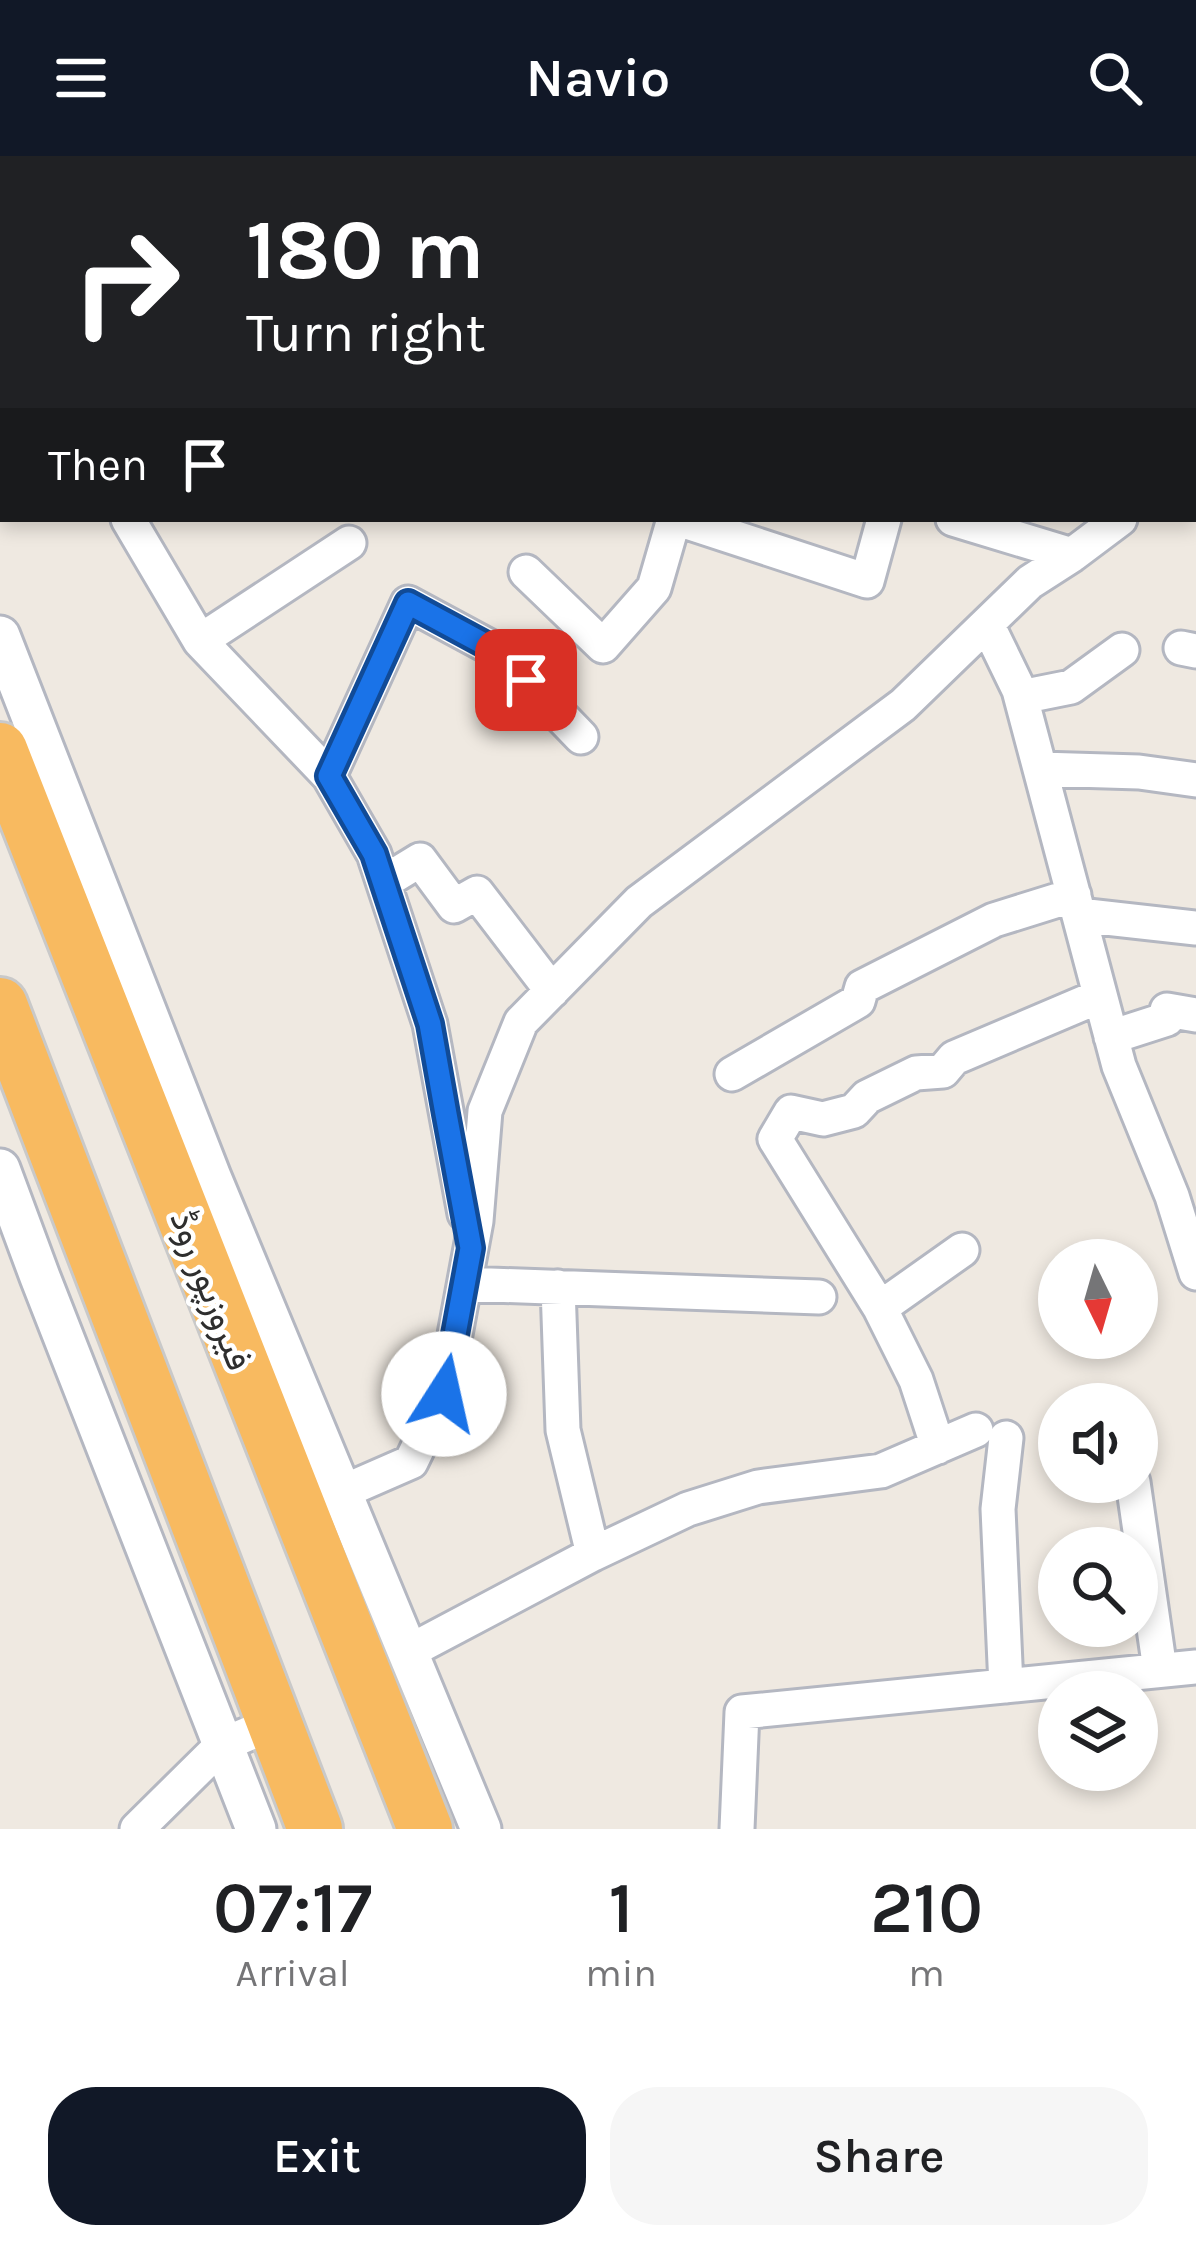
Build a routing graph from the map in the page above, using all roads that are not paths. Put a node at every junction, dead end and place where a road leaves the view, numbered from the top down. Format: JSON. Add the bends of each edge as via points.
{"nodes":[{"id":1,"x":130,"y":522,"type":"edge"},
{"id":2,"x":675,"y":522,"type":"edge"},
{"id":3,"x":696,"y":522,"type":"edge"},
{"id":4,"x":883,"y":522,"type":"edge"},
{"id":5,"x":963,"y":522,"type":"edge"},
{"id":6,"x":1116,"y":522,"type":"edge"},
{"id":7,"x":769,"y":533,"type":"edge"},
{"id":8,"x":349,"y":543,"type":"dead end"},
{"id":9,"x":1072,"y":555,"type":"junction"},
{"id":10,"x":526,"y":572,"type":"dead end"},
{"id":11,"x":987,"y":624,"type":"junction"},
{"id":12,"x":0,"y":636,"type":"edge"},
{"id":13,"x":200,"y":641,"type":"junction"},
{"id":14,"x":1122,"y":650,"type":"dead end"},
{"id":15,"x":1021,"y":697,"type":"junction"},
{"id":16,"x":581,"y":737,"type":"dead end"},
{"id":17,"x":0,"y":750,"type":"edge"},
{"id":18,"x":1040,"y":769,"type":"junction"},
{"id":19,"x":329,"y":776,"type":"junction"},
{"id":20,"x":1196,"y":780,"type":"edge"},
{"id":21,"x":384,"y":882,"type":"junction"},
{"id":22,"x":1076,"y":905,"type":"junction"},
{"id":23,"x":1196,"y":928,"type":"edge"},
{"id":24,"x":552,"y":991,"type":"junction"},
{"id":25,"x":1100,"y":996,"type":"junction"},
{"id":26,"x":0,"y":1005,"type":"edge"},
{"id":27,"x":1196,"y":1015,"type":"edge"},
{"id":28,"x":1111,"y":1036,"type":"junction"},
{"id":29,"x":731,"y":1074,"type":"dead end"},
{"id":30,"x":0,"y":1169,"type":"edge"},
{"id":31,"x":1187,"y":1215,"type":"edge"},
{"id":32,"x":471,"y":1248,"type":"junction"},
{"id":33,"x":962,"y":1250,"type":"dead end"},
{"id":34,"x":1196,"y":1273,"type":"edge"},
{"id":35,"x":465,"y":1284,"type":"junction"},
{"id":36,"x":558,"y":1287,"type":"junction"},
{"id":37,"x":819,"y":1297,"type":"dead end"},
{"id":38,"x":880,"y":1308,"type":"junction"},
{"id":39,"x":938,"y":1447,"type":"junction"},
{"id":40,"x":319,"y":1500,"type":"junction"},
{"id":41,"x":1136,"y":1503,"type":"edge"},
{"id":42,"x":593,"y":1554,"type":"junction"},
{"id":43,"x":408,"y":1652,"type":"junction"},
{"id":44,"x":1196,"y":1667,"type":"edge"},
{"id":45,"x":1160,"y":1670,"type":"junction"},
{"id":46,"x":1006,"y":1686,"type":"junction"},
{"id":47,"x":274,"y":1723,"type":"junction"},
{"id":48,"x":222,"y":1745,"type":"junction"},
{"id":49,"x":137,"y":1829,"type":"edge"},
{"id":50,"x":256,"y":1829,"type":"edge"},
{"id":51,"x":315,"y":1829,"type":"edge"},
{"id":52,"x":425,"y":1829,"type":"edge"},
{"id":53,"x":481,"y":1829,"type":"edge"},
{"id":54,"x":737,"y":1829,"type":"edge"}],
"edges":[{"from":1,"to":13,"type":"street"},
{"from":2,"to":10,"type":"street","via":[[654,588],[604,646]]},
{"from":3,"to":7,"type":"street"},
{"from":4,"to":7,"type":"street","via":[[867,581]]},
{"from":5,"to":9,"type":"street"},
{"from":6,"to":9,"type":"street"},
{"from":8,"to":13,"type":"street"},
{"from":9,"to":11,"type":"street"},
{"from":11,"to":15,"type":"street"},
{"from":11,"to":24,"type":"street","via":[[903,705],[639,902]]},
{"from":12,"to":40,"type":"street","via":[[212,1177]]},
{"from":13,"to":19,"type":"street"},
{"from":14,"to":15,"type":"street","via":[[1071,687]]},
{"from":15,"to":18,"type":"street"},
{"from":16,"to":19,"type":"street","via":[[499,652],[408,603]]},
{"from":17,"to":40,"type":"highway","name":"فیروزپور روڈ"},
{"from":18,"to":20,"type":"street"},
{"from":18,"to":22,"type":"street"},
{"from":19,"to":21,"type":"street"},
{"from":21,"to":24,"type":"street","via":[[420,860],[454,907],[477,893]]},
{"from":21,"to":32,"type":"street","via":[[430,1024]]},
{"from":22,"to":23,"type":"street"},
{"from":22,"to":25,"type":"street"},
{"from":22,"to":29,"type":"street","via":[[994,920],[862,987],[858,1001]]},
{"from":24,"to":32,"type":"street","via":[[521,1022],[485,1111]]},
{"from":25,"to":28,"type":"street"},
{"from":25,"to":38,"type":"street","via":[[954,1058],[943,1071],[916,1073],[854,1111],[824,1120],[791,1112],[775,1139]]},
{"from":26,"to":47,"type":"highway"},
{"from":27,"to":28,"type":"street","via":[[1167,1010],[1167,1019]]},
{"from":28,"to":31,"type":"street"},
{"from":30,"to":48,"type":"street"},
{"from":31,"to":34,"type":"street"},
{"from":32,"to":35,"type":"street"},
{"from":33,"to":38,"type":"street"},
{"from":35,"to":36,"type":"street"},
{"from":35,"to":40,"type":"street","via":[[444,1394],[411,1462]]},
{"from":36,"to":37,"type":"street"},
{"from":36,"to":42,"type":"street","via":[[563,1430]]},
{"from":38,"to":39,"type":"street"},
{"from":39,"to":42,"type":"street","via":[[881,1471],[758,1486]]},
{"from":39,"to":46,"type":"street","via":[[991,1434]]},
{"from":40,"to":43,"type":"street"},
{"from":40,"to":52,"type":"highway","name":"فیروزپور روڈ"},
{"from":41,"to":45,"type":"street"},
{"from":42,"to":43,"type":"street"},
{"from":43,"to":53,"type":"street"},
{"from":44,"to":45,"type":"street"},
{"from":45,"to":46,"type":"street"},
{"from":46,"to":54,"type":"street","via":[[742,1712]]},
{"from":47,"to":48,"type":"street"},
{"from":47,"to":51,"type":"highway"},
{"from":48,"to":49,"type":"street"},
{"from":48,"to":50,"type":"street"}]}
